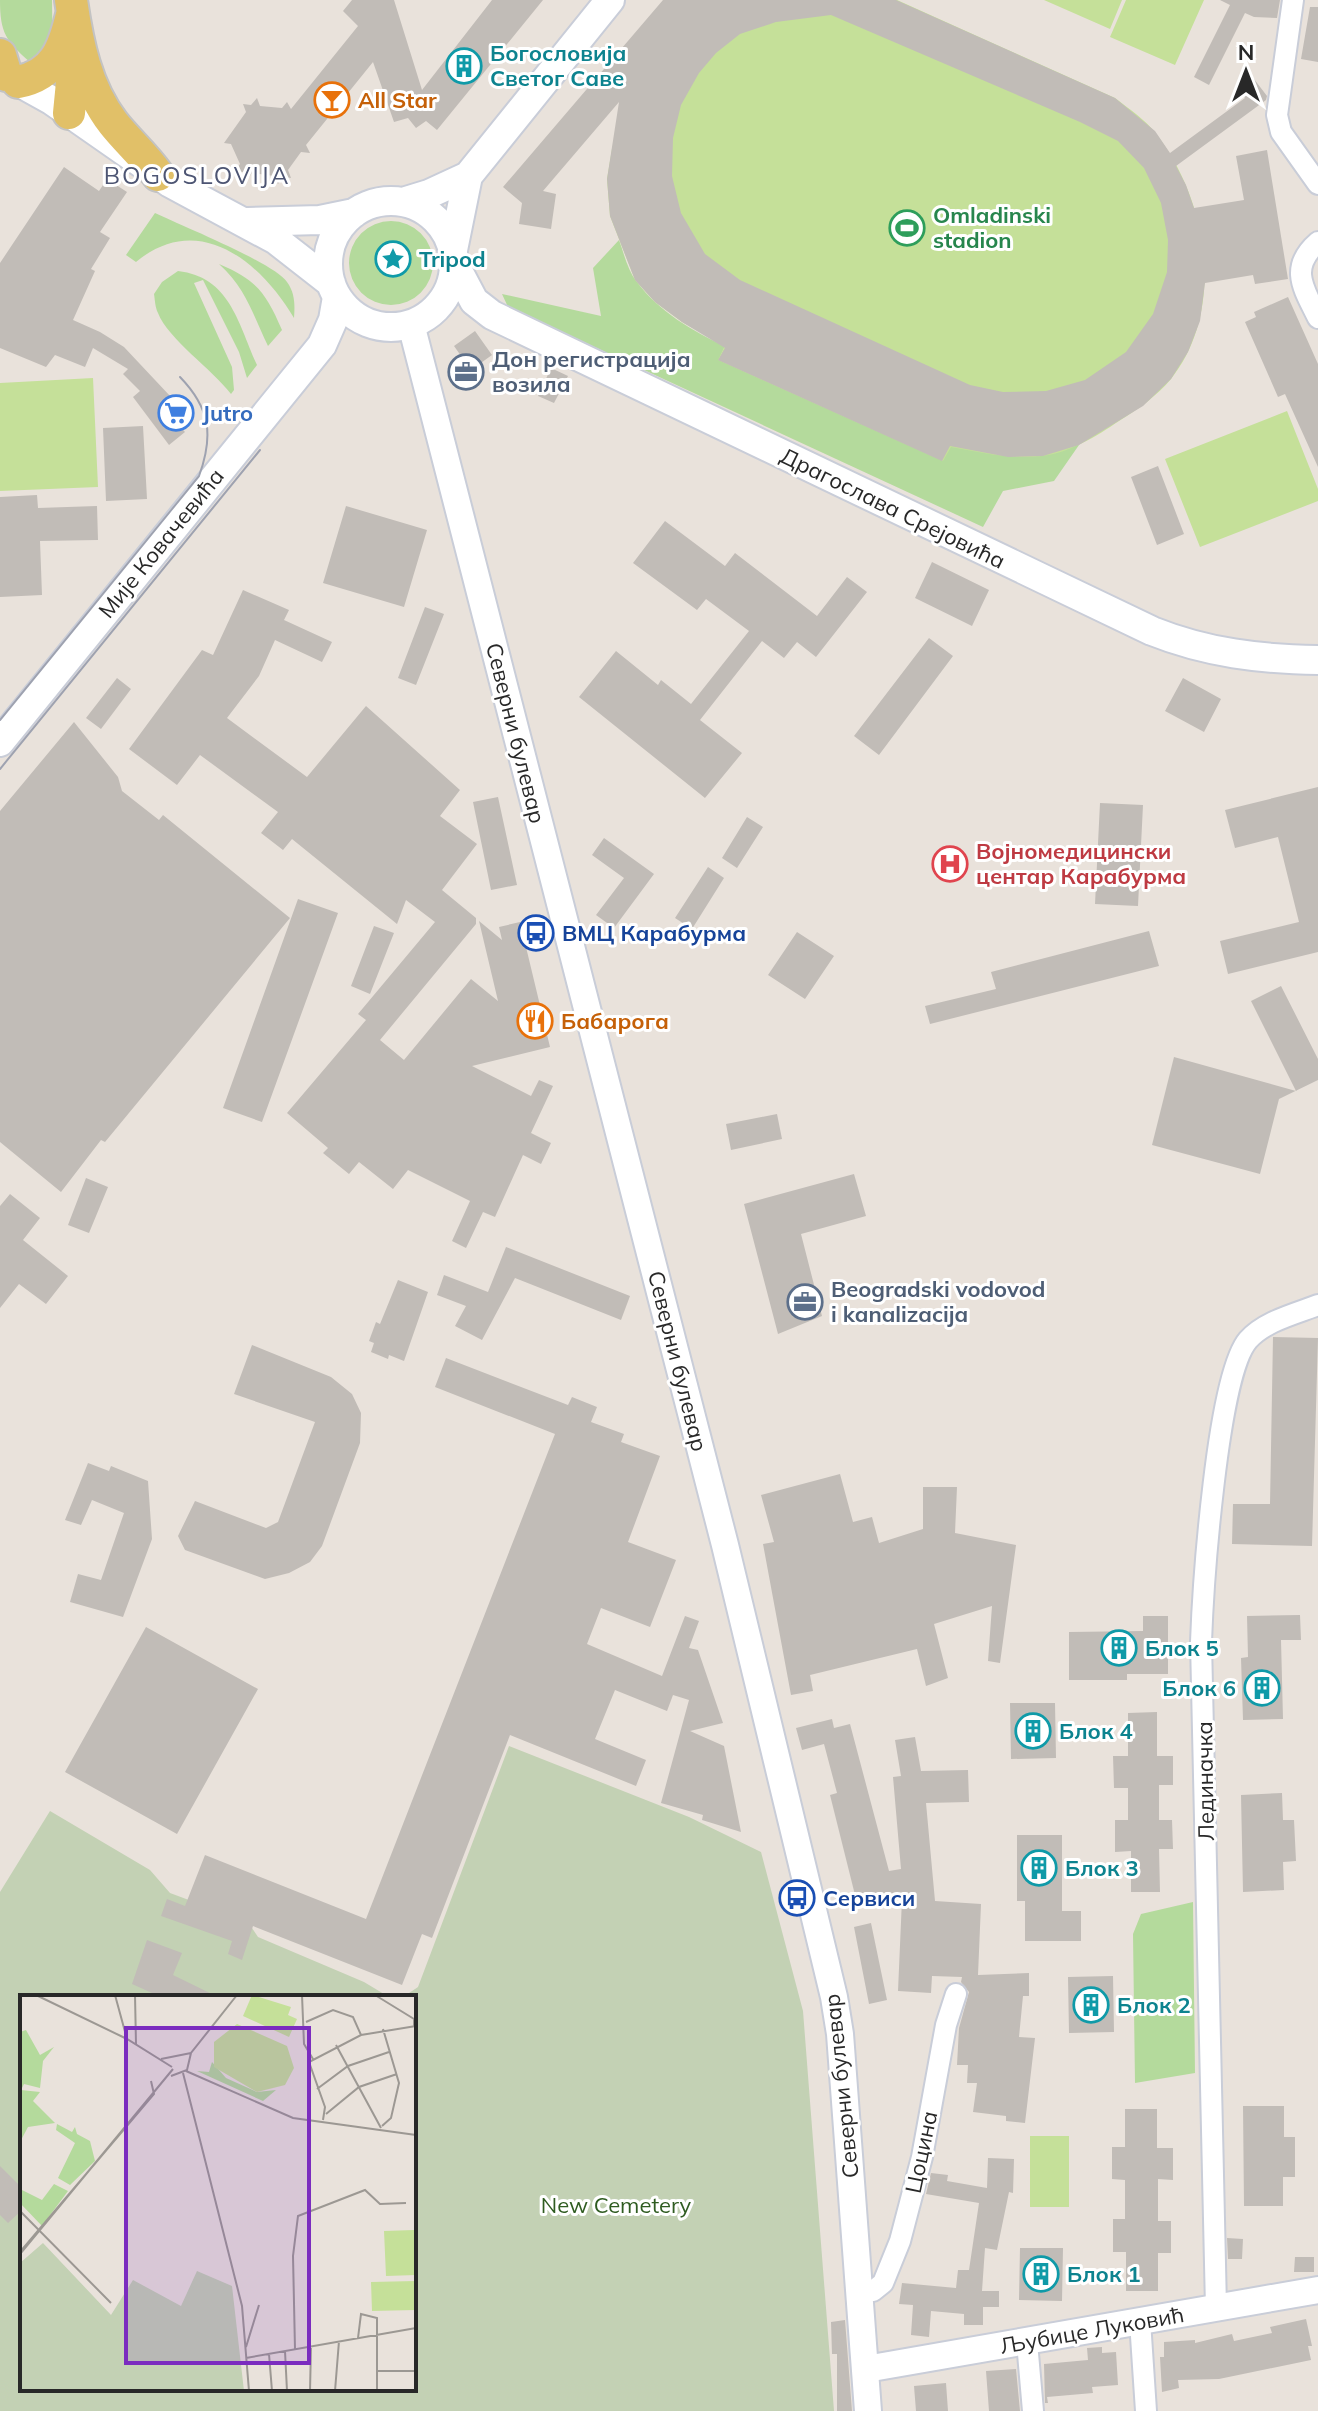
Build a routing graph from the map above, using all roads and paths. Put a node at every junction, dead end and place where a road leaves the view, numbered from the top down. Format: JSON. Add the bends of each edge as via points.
{"nodes":[{"id":1,"x":610,"y":0,"type":"edge"},
{"id":2,"x":1293,"y":0,"type":"edge"},
{"id":3,"x":73,"y":15,"type":"edge"},
{"id":4,"x":6,"y":71,"type":"edge"},
{"id":5,"x":69,"y":113,"type":"junction"},
{"id":6,"x":158,"y":175,"type":"junction"},
{"id":7,"x":468,"y":176,"type":"junction"},
{"id":8,"x":1318,"y":184,"type":"edge"},
{"id":9,"x":403,"y":202,"type":"junction"},
{"id":10,"x":354,"y":213,"type":"junction"},
{"id":11,"x":244,"y":221,"type":"junction"},
{"id":12,"x":1318,"y":242,"type":"edge"},
{"id":13,"x":454,"y":256,"type":"junction"},
{"id":14,"x":334,"y":290,"type":"junction"},
{"id":15,"x":482,"y":309,"type":"junction"},
{"id":16,"x":422,"y":317,"type":"junction"},
{"id":17,"x":1318,"y":318,"type":"edge"},
{"id":18,"x":371,"y":324,"type":"junction"},
{"id":19,"x":322,"y":345,"type":"junction"},
{"id":20,"x":1318,"y":660,"type":"edge"},
{"id":21,"x":0,"y":742,"type":"edge"},
{"id":22,"x":1318,"y":1305,"type":"edge"},
{"id":23,"x":956,"y":1994,"type":"dead end"},
{"id":24,"x":1318,"y":2290,"type":"edge"},
{"id":25,"x":860,"y":2292,"type":"junction"},
{"id":26,"x":1216,"y":2308,"type":"junction"},
{"id":27,"x":1140,"y":2321,"type":"junction"},
{"id":28,"x":1027,"y":2342,"type":"junction"},
{"id":29,"x":866,"y":2369,"type":"junction"},
{"id":30,"x":868,"y":2411,"type":"edge"},
{"id":31,"x":1033,"y":2411,"type":"edge"},
{"id":32,"x":1146,"y":2411,"type":"edge"}],
"edges":[{"from":1,"to":7,"type":"main road"},
{"from":2,"to":8,"type":"street","via":[[1277,115],[1281,132]]},
{"from":3,"to":4,"type":"main road","via":[[53,65],[32,79]]},
{"from":3,"to":5,"type":"main road"},
{"from":3,"to":6,"type":"main road","via":[[87,73],[105,110]]},
{"from":4,"to":5,"type":"main road"},
{"from":5,"to":6,"type":"main road"},
{"from":6,"to":11,"type":"main road"},
{"from":7,"to":9,"type":"main road"},
{"from":7,"to":13,"type":"main road"},
{"from":9,"to":10,"type":"main road","via":[[377,202]]},
{"from":9,"to":13,"type":"main road","via":[[435,218]]},
{"from":10,"to":11,"type":"main road","via":[[320,220]]},
{"from":10,"to":14,"type":"main road","name":"Мије Ковачевића","via":[[331,244],[328,264]]},
{"from":11,"to":14,"type":"main road","via":[[276,240]]},
{"from":12,"to":17,"type":"street","via":[[1306,254],[1300,275]]},
{"from":13,"to":15,"type":"main road","via":[[466,290]]},
{"from":13,"to":16,"type":"main road","via":[[449,290]]},
{"from":14,"to":18,"type":"main road","via":[[348,310]]},
{"from":14,"to":19,"type":"main road","name":"Мије Ковачевића","via":[[333,320]]},
{"from":15,"to":16,"type":"main road","name":"Драгослава Срејовића","via":[[457,307]]},
{"from":15,"to":20,"type":"main road","name":"Драгослава Срејовића","via":[[1152,631],[1225,653]]},
{"from":16,"to":18,"type":"main road","name":"Мије Ковачевића","via":[[385,327]]},
{"from":16,"to":25,"type":"street","name":"Северни булевар","via":[[834,1997]]},
{"from":18,"to":19,"type":"main road","name":"Мије Ковачевића"},
{"from":19,"to":21,"type":"main road","name":"Мије Ковачевића"},
{"from":22,"to":26,"type":"street","name":"Лединачка","via":[[1265,1326],[1239,1353],[1223,1427],[1204,1582]]},
{"from":23,"to":25,"type":"street","name":"Цоцина","via":[[900,2241],[883,2283]]},
{"from":24,"to":26,"type":"street","name":"Љубице Луковић"},
{"from":25,"to":29,"type":"street","name":"Северни булевар"},
{"from":26,"to":27,"type":"street","name":"Љубице Луковић"},
{"from":27,"to":28,"type":"street","name":"Љубице Луковић"},
{"from":27,"to":32,"type":"street"},
{"from":28,"to":29,"type":"street","name":"Љубице Луковић"},
{"from":28,"to":31,"type":"street"},
{"from":29,"to":30,"type":"street","name":"Северни булевар"}]}
